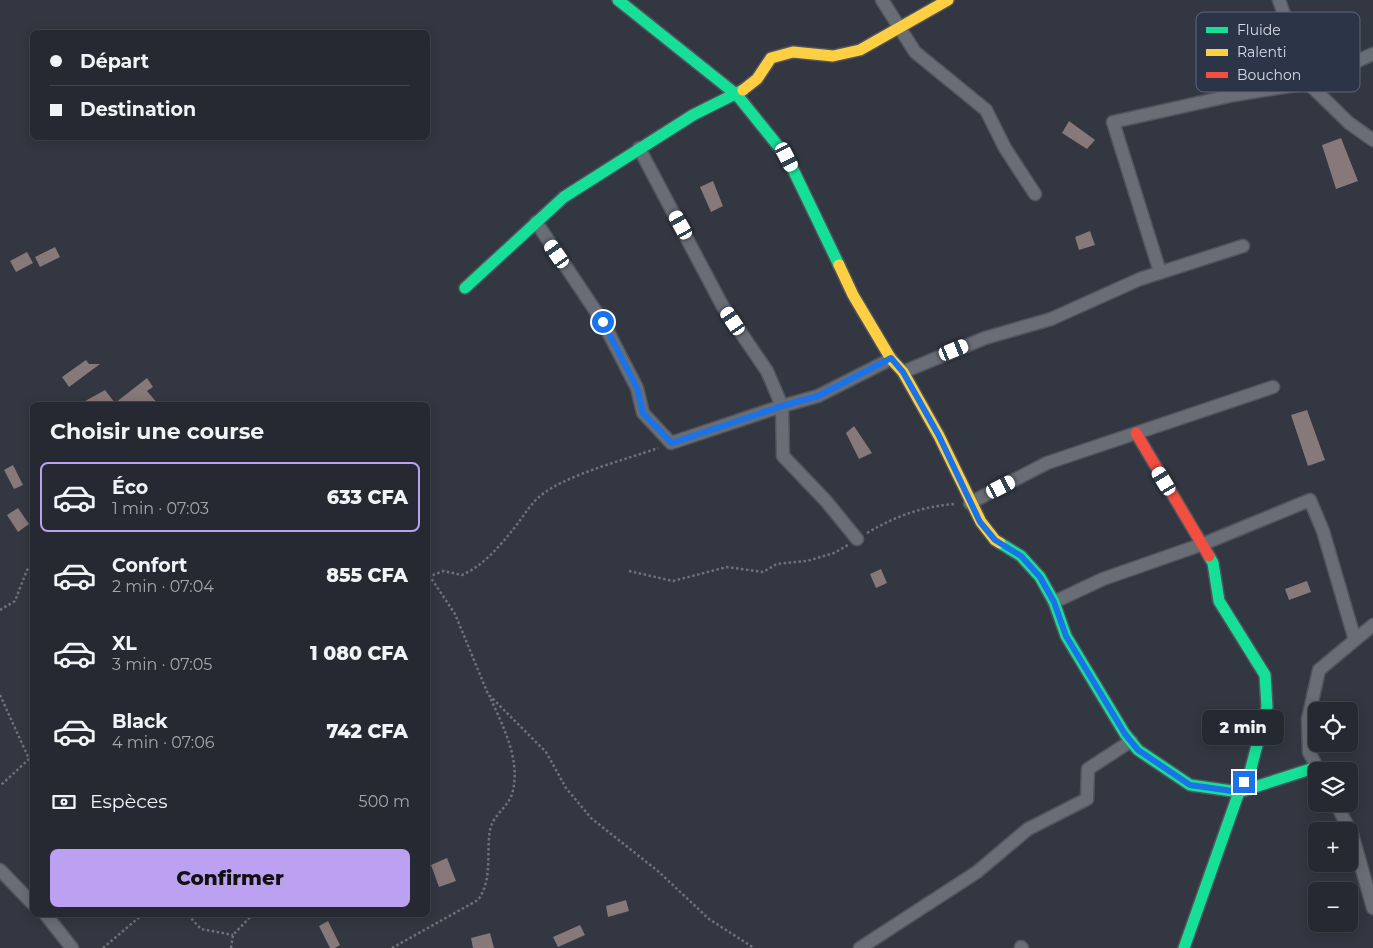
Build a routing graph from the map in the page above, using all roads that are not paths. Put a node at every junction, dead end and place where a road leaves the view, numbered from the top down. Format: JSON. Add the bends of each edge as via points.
{"nodes":[{"id":1,"x":618,"y":0,"type":"edge"},
{"id":2,"x":882,"y":0,"type":"edge"},
{"id":3,"x":948,"y":0,"type":"edge"},
{"id":4,"x":1279,"y":0,"type":"edge"},
{"id":5,"x":1283,"y":12,"type":"edge"},
{"id":6,"x":898,"y":27,"type":"junction"},
{"id":7,"x":1373,"y":54,"type":"edge"},
{"id":8,"x":1360,"y":60,"type":"edge"},
{"id":9,"x":1252,"y":92,"type":"edge"},
{"id":10,"x":1317,"y":92,"type":"edge"},
{"id":11,"x":737,"y":95,"type":"junction"},
{"id":12,"x":1373,"y":140,"type":"edge"},
{"id":13,"x":639,"y":148,"type":"junction"},
{"id":14,"x":1035,"y":194,"type":"dead end"},
{"id":15,"x":536,"y":222,"type":"junction"},
{"id":16,"x":1243,"y":246,"type":"dead end"},
{"id":17,"x":1160,"y":272,"type":"junction"},
{"id":18,"x":465,"y":288,"type":"dead end"},
{"id":19,"x":891,"y":358,"type":"junction"},
{"id":20,"x":903,"y":372,"type":"junction"},
{"id":21,"x":1273,"y":387,"type":"dead end"},
{"id":22,"x":782,"y":406,"type":"junction"},
{"id":23,"x":1136,"y":433,"type":"junction"},
{"id":24,"x":970,"y":503,"type":"junction"},
{"id":25,"x":857,"y":539,"type":"road end"},
{"id":26,"x":1203,"y":544,"type":"junction"},
{"id":27,"x":1054,"y":602,"type":"junction"},
{"id":28,"x":1373,"y":625,"type":"edge"},
{"id":29,"x":1355,"y":640,"type":"junction"},
{"id":30,"x":1130,"y":741,"type":"junction"},
{"id":31,"x":1314,"y":762,"type":"edge"},
{"id":32,"x":1308,"y":772,"type":"edge"},
{"id":33,"x":1239,"y":792,"type":"junction"},
{"id":34,"x":1340,"y":812,"type":"edge"},
{"id":35,"x":0,"y":870,"type":"edge"},
{"id":36,"x":30,"y":900,"type":"edge"},
{"id":37,"x":1373,"y":908,"type":"edge"},
{"id":38,"x":48,"y":917,"type":"edge"},
{"id":39,"x":879,"y":942,"type":"edge"},
{"id":40,"x":72,"y":948,"type":"edge"},
{"id":41,"x":860,"y":948,"type":"edge"},
{"id":42,"x":1184,"y":948,"type":"edge"}],
"edges":[{"from":1,"to":11,"type":"street"},
{"from":2,"to":6,"type":"street"},
{"from":3,"to":6,"type":"street"},
{"from":4,"to":5,"type":"street"},
{"from":6,"to":11,"type":"street","via":[[860,50],[834,56],[793,52],[771,58],[757,80]]},
{"from":6,"to":14,"type":"street","via":[[915,52],[986,110],[1005,148]]},
{"from":7,"to":8,"type":"street"},
{"from":9,"to":17,"type":"street","via":[[1113,122]]},
{"from":10,"to":12,"type":"street","via":[[1349,123]]},
{"from":11,"to":13,"type":"street","via":[[693,115]]},
{"from":11,"to":19,"type":"street","via":[[787,157],[853,295]]},
{"from":13,"to":15,"type":"street","via":[[564,197]]},
{"from":13,"to":22,"type":"street","via":[[722,305],[767,371]]},
{"from":15,"to":18,"type":"street"},
{"from":15,"to":22,"type":"street","via":[[603,322],[637,388],[643,413],[672,443]]},
{"from":16,"to":17,"type":"street"},
{"from":17,"to":20,"type":"street","via":[[1051,319],[984,338]]},
{"from":19,"to":20,"type":"street"},
{"from":19,"to":22,"type":"street","via":[[818,396]]},
{"from":20,"to":24,"type":"street","via":[[939,436]]},
{"from":21,"to":23,"type":"street"},
{"from":22,"to":25,"type":"street","via":[[783,456]]},
{"from":23,"to":24,"type":"street","via":[[1047,463]]},
{"from":23,"to":26,"type":"street"},
{"from":24,"to":27,"type":"street","via":[[995,540],[1021,556],[1040,577]]},
{"from":26,"to":27,"type":"street","via":[[1102,579]]},
{"from":26,"to":29,"type":"street","via":[[1310,500],[1323,531]]},
{"from":26,"to":33,"type":"street","via":[[1213,563],[1219,601],[1265,675],[1267,707],[1250,772]]},
{"from":27,"to":30,"type":"street","via":[[1066,636]]},
{"from":28,"to":29,"type":"street"},
{"from":29,"to":31,"type":"street","via":[[1319,670],[1308,719],[1309,752]]},
{"from":30,"to":33,"type":"street","via":[[1138,750],[1190,785]]},
{"from":30,"to":39,"type":"street","via":[[1088,769],[1088,799],[1028,829],[977,872]]},
{"from":32,"to":33,"type":"street"},
{"from":33,"to":42,"type":"street"},
{"from":34,"to":37,"type":"street","via":[[1352,834]]},
{"from":35,"to":36,"type":"street"},
{"from":38,"to":40,"type":"street"},
{"from":39,"to":41,"type":"street"}]}
